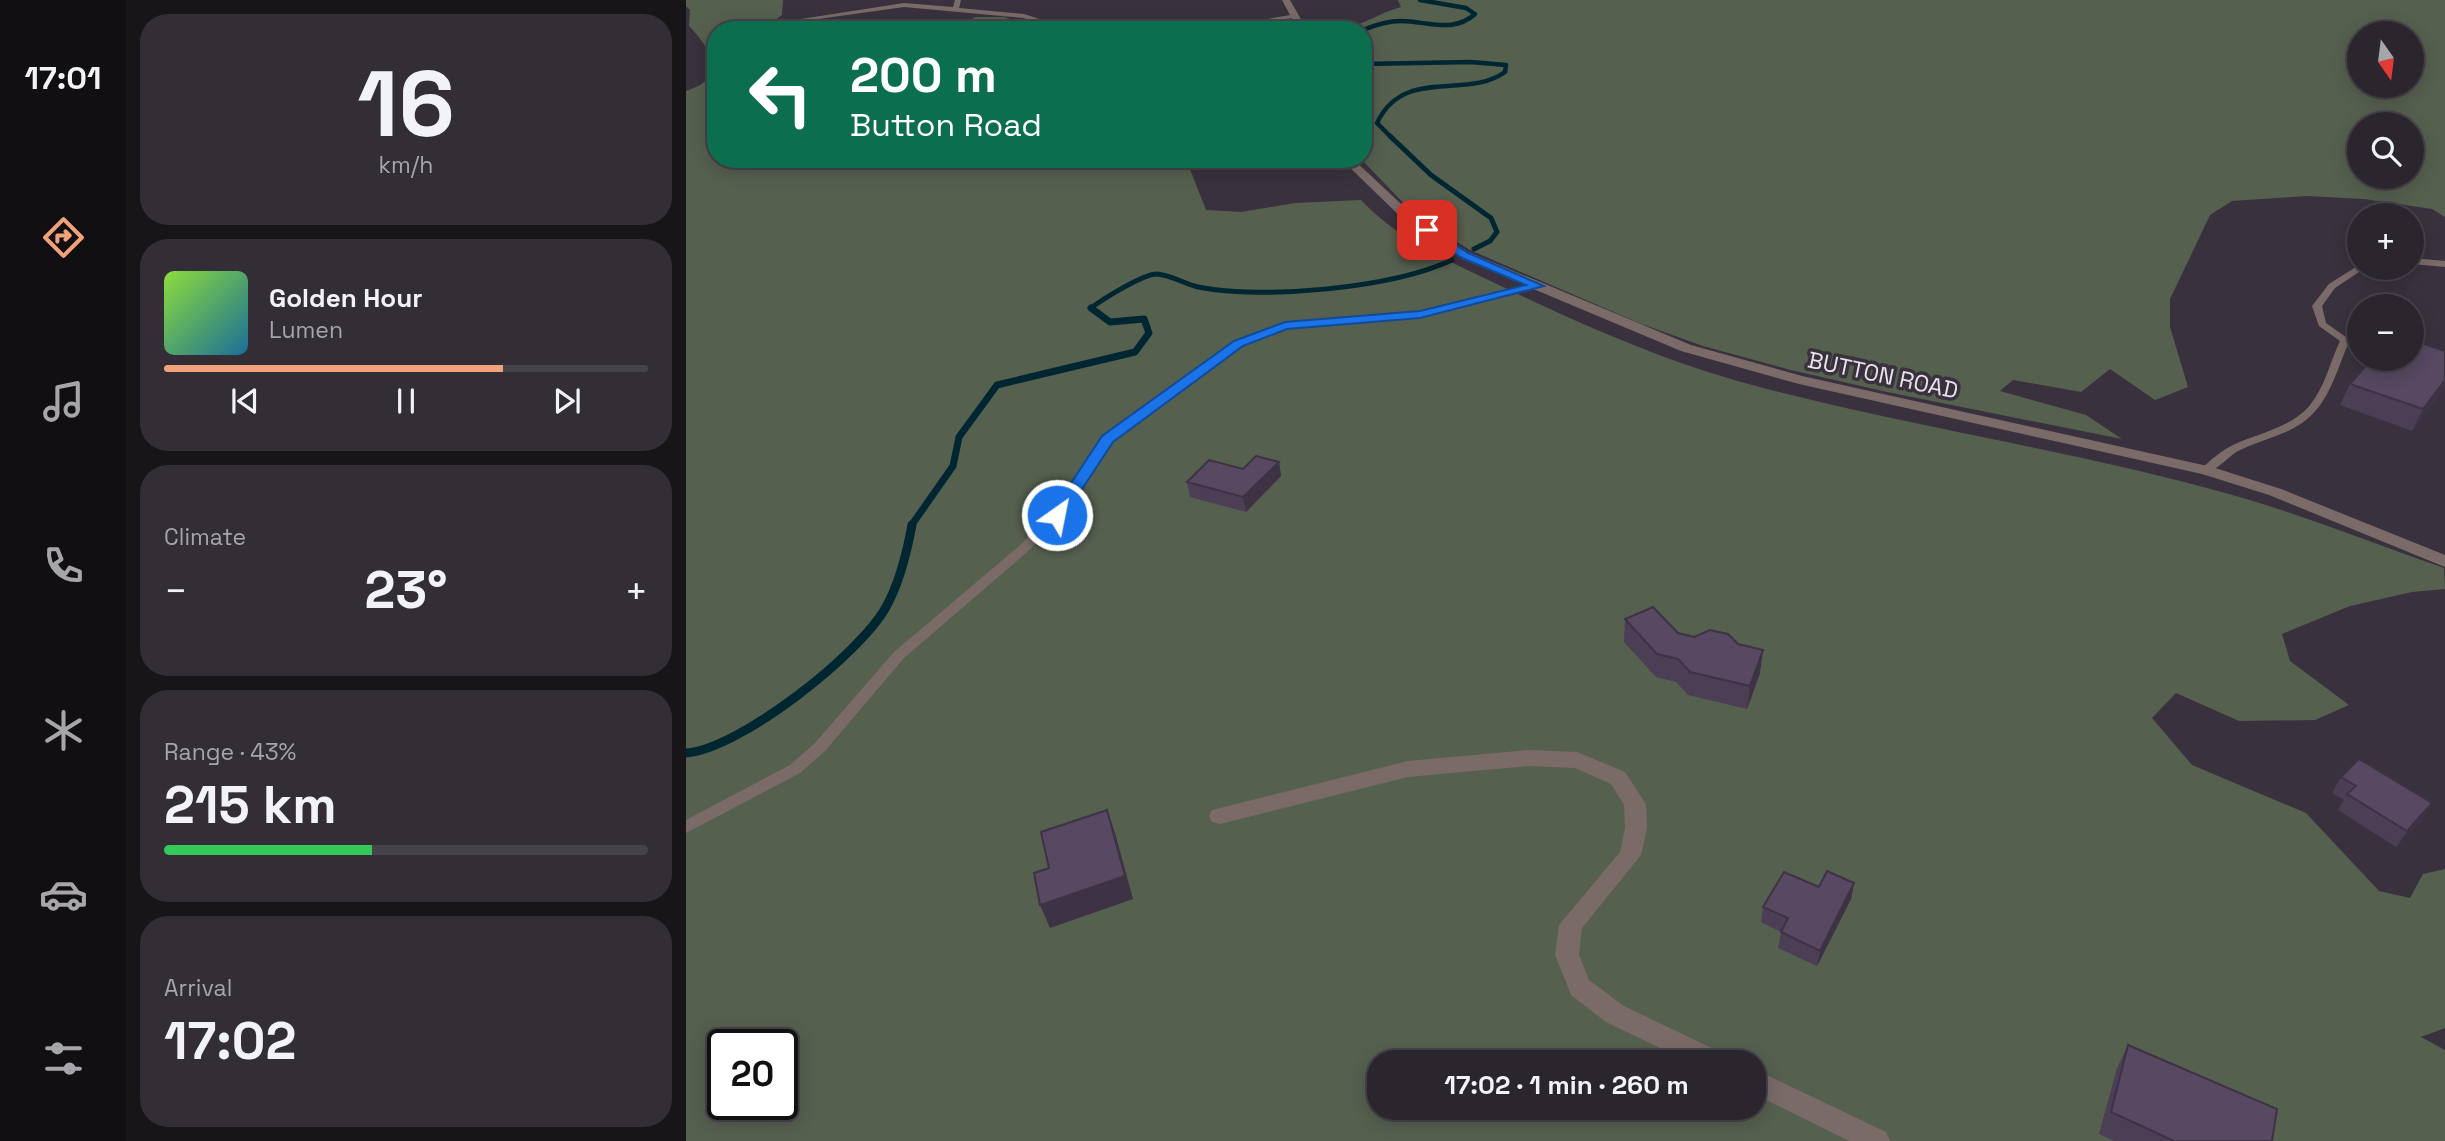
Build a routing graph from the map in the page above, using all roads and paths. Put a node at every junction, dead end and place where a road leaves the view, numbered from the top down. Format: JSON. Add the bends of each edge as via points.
{"nodes":[{"id":1,"x":958,"y":0,"type":"edge"},
{"id":2,"x":1286,"y":0,"type":"edge"},
{"id":3,"x":956,"y":9,"type":"junction"},
{"id":4,"x":1296,"y":16,"type":"junction"},
{"id":5,"x":804,"y":19,"type":"dead end"},
{"id":6,"x":1041,"y":21,"type":"edge"},
{"id":7,"x":1265,"y":21,"type":"edge"},
{"id":8,"x":1298,"y":21,"type":"edge"},
{"id":9,"x":1356,"y":168,"type":"edge"},
{"id":10,"x":2424,"y":262,"type":"edge"},
{"id":11,"x":2445,"y":264,"type":"edge"},
{"id":12,"x":2347,"y":276,"type":"edge"},
{"id":13,"x":1538,"y":286,"type":"junction"},
{"id":14,"x":2206,"y":470,"type":"junction"},
{"id":15,"x":2445,"y":561,"type":"edge"},
{"id":16,"x":1220,"y":816,"type":"dead end"},
{"id":17,"x":686,"y":827,"type":"edge"},
{"id":18,"x":1690,"y":1050,"type":"edge"},
{"id":19,"x":1766,"y":1087,"type":"edge"},
{"id":20,"x":1877,"y":1141,"type":"edge"}],
"edges":[{"from":1,"to":3,"type":"lane"},
{"from":2,"to":4,"type":"street"},
{"from":3,"to":5,"type":"lane","via":[[904,5]]},
{"from":3,"to":6,"type":"lane"},
{"from":4,"to":7,"type":"lane"},
{"from":4,"to":8,"type":"street"},
{"from":9,"to":13,"type":"street","name":"BUTTON ROAD","via":[[1411,220],[1464,255]]},
{"from":10,"to":11,"type":"lane"},
{"from":12,"to":14,"type":"lane","via":[[2332,286],[2317,306],[2322,324],[2345,340],[2327,386],[2313,406],[2306,415],[2266,437],[2228,452]]},
{"from":13,"to":14,"type":"street","name":"BUTTON ROAD","via":[[1686,348],[1799,380]]},
{"from":13,"to":17,"type":"lane","via":[[1420,314],[1285,326],[1238,343],[1107,439],[1057,515],[1023,550],[899,655],[820,747],[794,769]]},
{"from":14,"to":15,"type":"street","name":"BUTTON ROAD","via":[[2275,492]]},
{"from":16,"to":18,"type":"street","via":[[1408,769],[1449,765],[1529,758],[1577,760],[1618,778],[1635,804],[1630,855],[1571,925],[1567,955],[1580,987],[1615,1014]]},
{"from":19,"to":20,"type":"street"}]}
